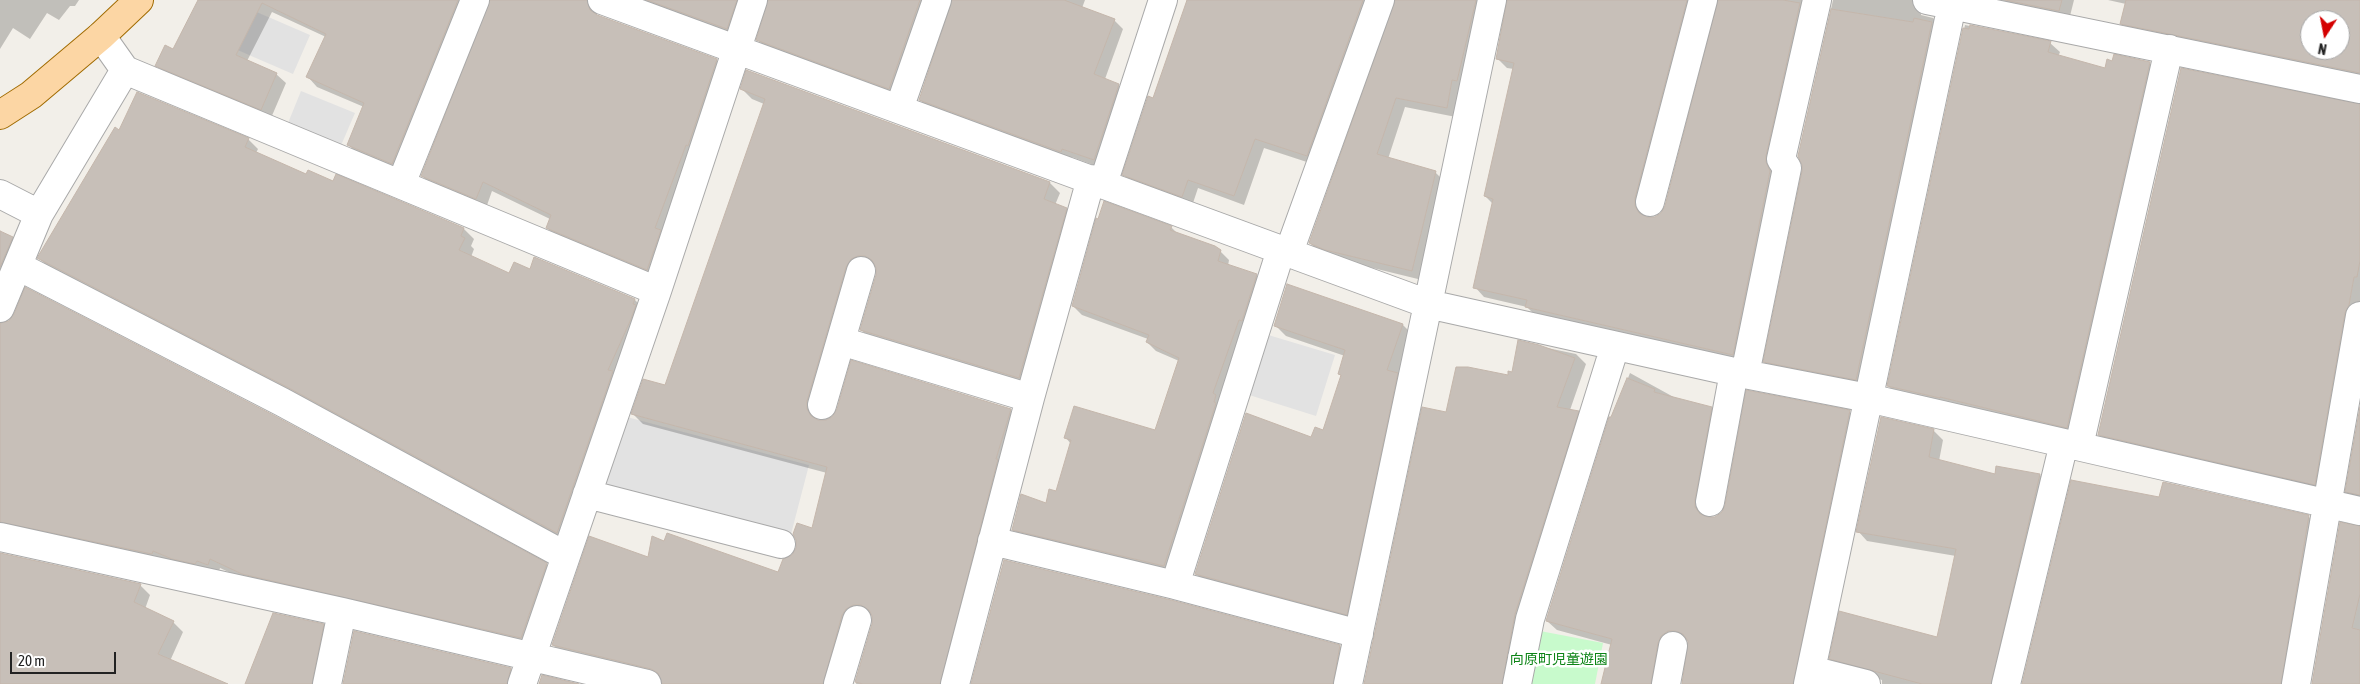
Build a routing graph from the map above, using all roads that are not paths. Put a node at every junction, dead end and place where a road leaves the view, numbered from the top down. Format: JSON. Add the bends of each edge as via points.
{"nodes":[{"id":1,"x":139,"y":0,"type":"edge"},
{"id":2,"x":475,"y":0,"type":"edge"},
{"id":3,"x":602,"y":0,"type":"edge"},
{"id":4,"x":753,"y":0,"type":"edge"},
{"id":5,"x":937,"y":0,"type":"edge"},
{"id":6,"x":1163,"y":0,"type":"edge"},
{"id":7,"x":1380,"y":0,"type":"edge"},
{"id":8,"x":1492,"y":0,"type":"edge"},
{"id":9,"x":1703,"y":0,"type":"edge"},
{"id":10,"x":1817,"y":0,"type":"edge"},
{"id":11,"x":1944,"y":2,"type":"edge"},
{"id":12,"x":101,"y":36,"type":"junction"},
{"id":13,"x":736,"y":49,"type":"junction"},
{"id":14,"x":2169,"y":49,"type":"junction"},
{"id":15,"x":125,"y":70,"type":"junction"},
{"id":16,"x":2360,"y":89,"type":"edge"},
{"id":17,"x":898,"y":109,"type":"junction"},
{"id":18,"x":0,"y":115,"type":"edge"},
{"id":19,"x":1097,"y":182,"type":"junction"},
{"id":20,"x":401,"y":184,"type":"junction"},
{"id":21,"x":0,"y":194,"type":"edge"},
{"id":22,"x":1650,"y":202,"type":"dead end"},
{"id":23,"x":39,"y":214,"type":"junction"},
{"id":24,"x":1285,"y":250,"type":"junction"},
{"id":25,"x":18,"y":266,"type":"junction"},
{"id":26,"x":861,"y":271,"type":"dead end"},
{"id":27,"x":657,"y":291,"type":"junction"},
{"id":28,"x":1428,"y":304,"type":"junction"},
{"id":29,"x":0,"y":308,"type":"edge"},
{"id":30,"x":2360,"y":316,"type":"edge"},
{"id":31,"x":841,"y":341,"type":"junction"},
{"id":32,"x":1615,"y":346,"type":"junction"},
{"id":33,"x":1739,"y":373,"type":"junction"},
{"id":34,"x":1030,"y":398,"type":"junction"},
{"id":35,"x":1868,"y":398,"type":"junction"},
{"id":36,"x":822,"y":405,"type":"dead end"},
{"id":37,"x":2072,"y":445,"type":"junction"},
{"id":38,"x":587,"y":494,"type":"junction"},
{"id":39,"x":1710,"y":502,"type":"dead end"},
{"id":40,"x":2327,"y":504,"type":"junction"},
{"id":41,"x":2360,"y":511,"type":"edge"},
{"id":42,"x":0,"y":537,"type":"edge"},
{"id":43,"x":992,"y":541,"type":"junction"},
{"id":44,"x":781,"y":544,"type":"dead end"},
{"id":45,"x":566,"y":556,"type":"junction"},
{"id":46,"x":1175,"y":585,"type":"junction"},
{"id":47,"x":342,"y":612,"type":"junction"},
{"id":48,"x":857,"y":620,"type":"dead end"},
{"id":49,"x":1359,"y":634,"type":"junction"},
{"id":50,"x":1673,"y":646,"type":"dead end"},
{"id":51,"x":531,"y":657,"type":"junction"},
{"id":52,"x":1809,"y":677,"type":"edge"},
{"id":53,"x":327,"y":684,"type":"edge"},
{"id":54,"x":522,"y":684,"type":"edge"},
{"id":55,"x":647,"y":684,"type":"edge"},
{"id":56,"x":838,"y":684,"type":"edge"},
{"id":57,"x":955,"y":684,"type":"edge"},
{"id":58,"x":1348,"y":684,"type":"edge"},
{"id":59,"x":1517,"y":684,"type":"edge"},
{"id":60,"x":1666,"y":684,"type":"edge"},
{"id":61,"x":1866,"y":684,"type":"edge"},
{"id":62,"x":2006,"y":684,"type":"edge"},
{"id":63,"x":2296,"y":684,"type":"edge"}],
"edges":[{"from":1,"to":12,"type":"main road"},
{"from":2,"to":20,"type":"street"},
{"from":3,"to":13,"type":"street"},
{"from":4,"to":13,"type":"street"},
{"from":5,"to":17,"type":"street"},
{"from":6,"to":19,"type":"street"},
{"from":7,"to":24,"type":"street"},
{"from":8,"to":28,"type":"street"},
{"from":9,"to":22,"type":"street"},
{"from":10,"to":33,"type":"street","via":[[1781,158],[1787,168]]},
{"from":11,"to":14,"type":"street"},
{"from":11,"to":35,"type":"street"},
{"from":12,"to":15,"type":"street"},
{"from":12,"to":18,"type":"main road","via":[[31,95]]},
{"from":13,"to":17,"type":"street"},
{"from":13,"to":27,"type":"street"},
{"from":14,"to":16,"type":"street"},
{"from":14,"to":37,"type":"street"},
{"from":15,"to":20,"type":"street"},
{"from":15,"to":23,"type":"street"},
{"from":17,"to":19,"type":"street"},
{"from":19,"to":24,"type":"street"},
{"from":19,"to":34,"type":"street"},
{"from":20,"to":27,"type":"street"},
{"from":21,"to":23,"type":"street"},
{"from":23,"to":25,"type":"street"},
{"from":24,"to":28,"type":"street"},
{"from":24,"to":46,"type":"street"},
{"from":25,"to":29,"type":"street"},
{"from":25,"to":45,"type":"street","via":[[282,402]]},
{"from":26,"to":31,"type":"street"},
{"from":27,"to":38,"type":"street"},
{"from":28,"to":32,"type":"street"},
{"from":28,"to":49,"type":"street"},
{"from":30,"to":40,"type":"street"},
{"from":31,"to":34,"type":"street"},
{"from":31,"to":36,"type":"street"},
{"from":32,"to":33,"type":"street"},
{"from":32,"to":59,"type":"street","via":[[1530,619]]},
{"from":33,"to":35,"type":"street"},
{"from":33,"to":39,"type":"street"},
{"from":34,"to":43,"type":"street"},
{"from":35,"to":37,"type":"street"},
{"from":35,"to":52,"type":"street"},
{"from":37,"to":40,"type":"street"},
{"from":37,"to":62,"type":"street"},
{"from":38,"to":44,"type":"street"},
{"from":38,"to":45,"type":"street"},
{"from":40,"to":41,"type":"street"},
{"from":40,"to":63,"type":"street"},
{"from":42,"to":47,"type":"street"},
{"from":43,"to":46,"type":"street"},
{"from":43,"to":57,"type":"street"},
{"from":45,"to":51,"type":"street"},
{"from":46,"to":49,"type":"street"},
{"from":47,"to":51,"type":"street"},
{"from":47,"to":53,"type":"street"},
{"from":48,"to":56,"type":"street"},
{"from":49,"to":58,"type":"street"},
{"from":50,"to":60,"type":"street"},
{"from":51,"to":54,"type":"street"},
{"from":51,"to":55,"type":"street"},
{"from":52,"to":61,"type":"street"}]}
